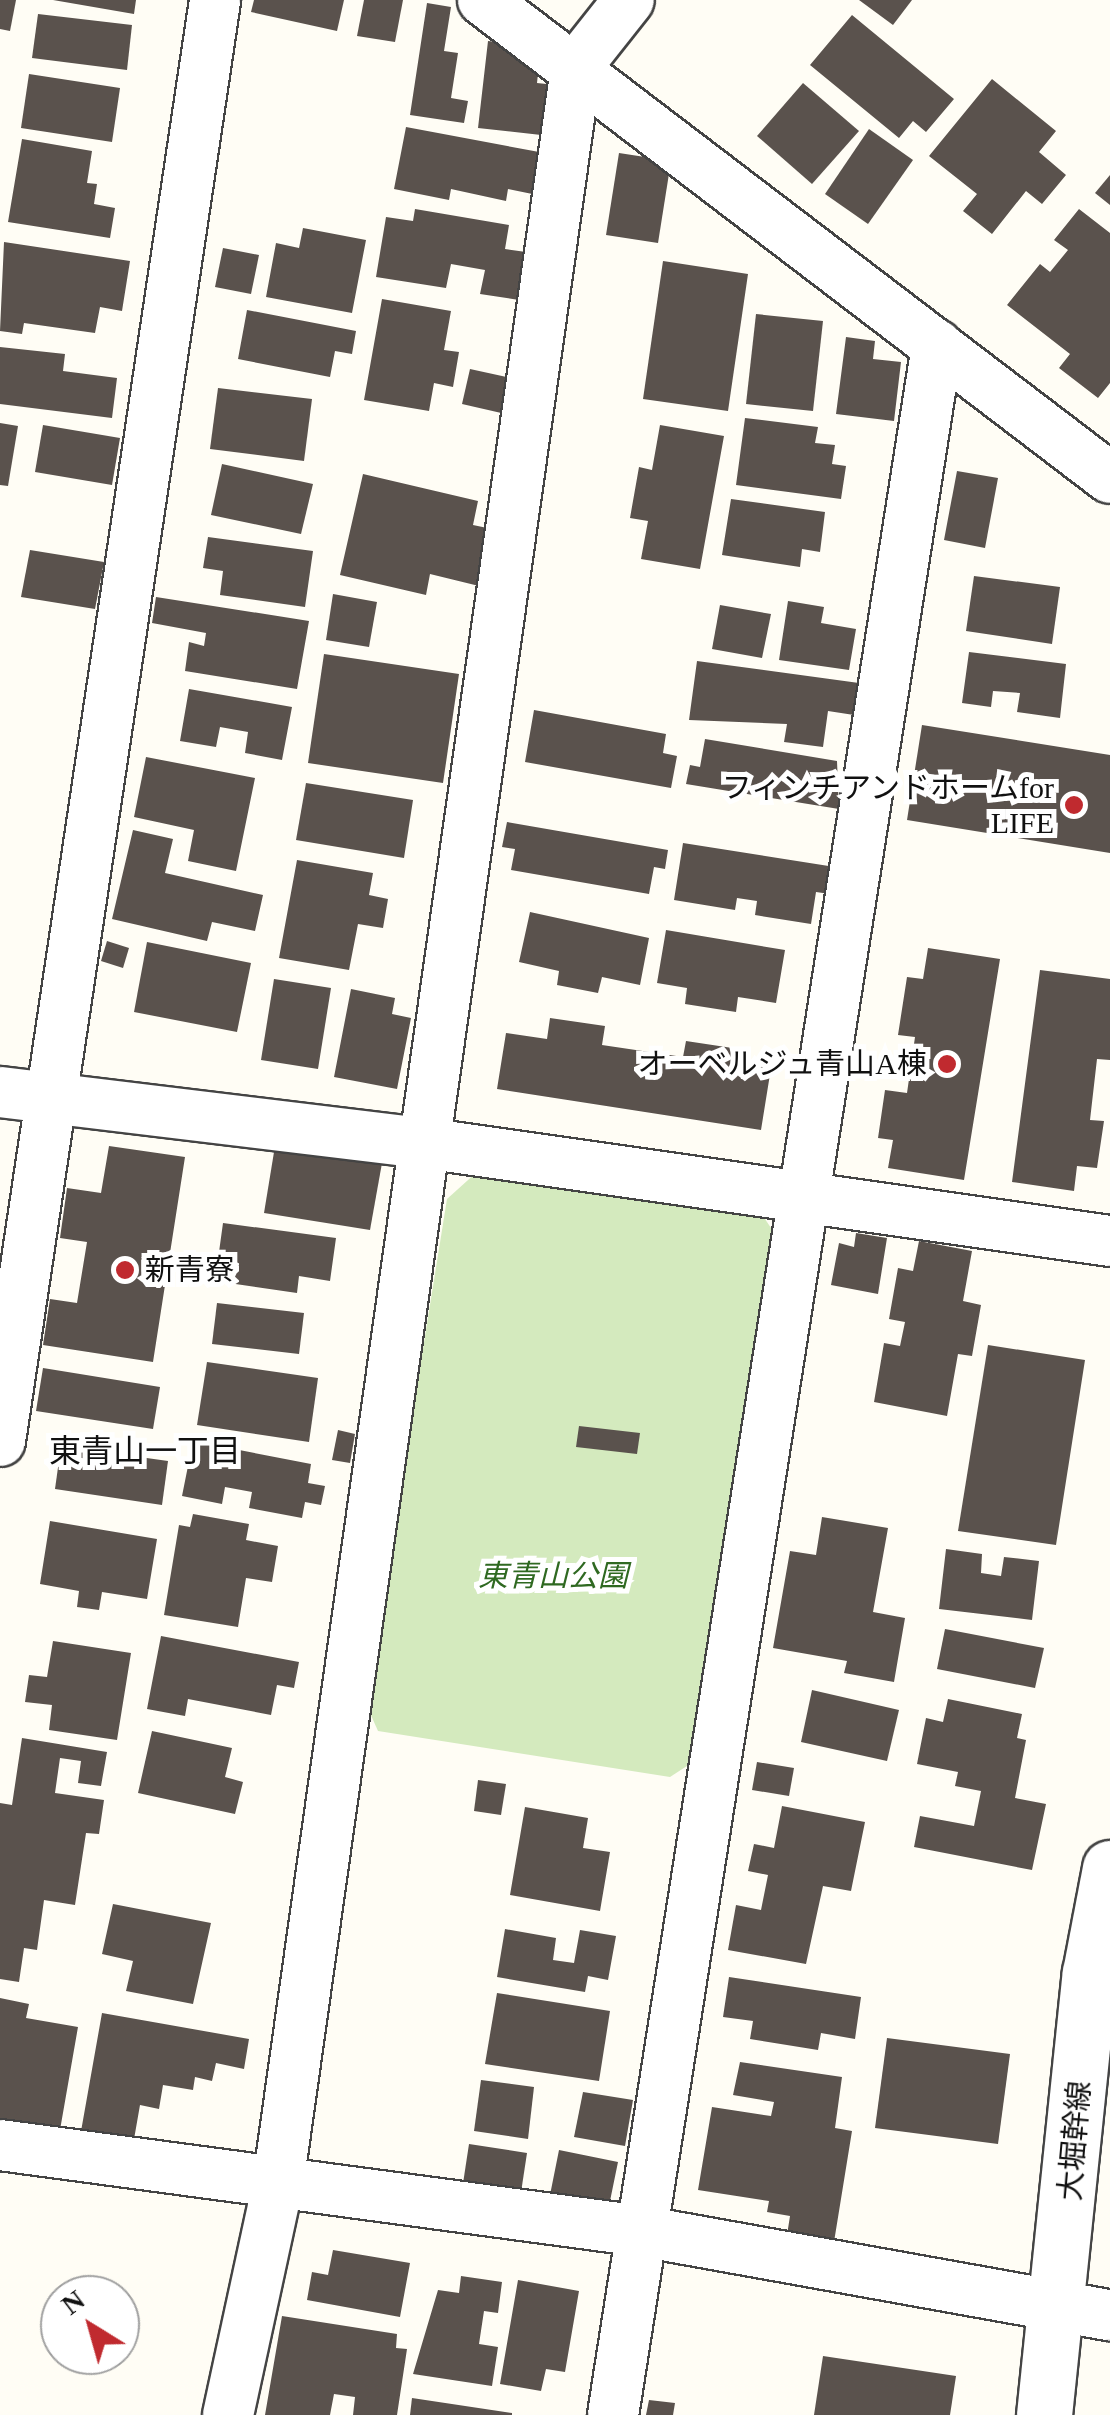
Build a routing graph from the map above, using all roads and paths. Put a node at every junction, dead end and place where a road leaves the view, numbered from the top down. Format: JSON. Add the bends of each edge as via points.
{"nodes":[{"id":1,"x":215,"y":0,"type":"edge"},
{"id":2,"x":483,"y":0,"type":"edge"},
{"id":3,"x":628,"y":0,"type":"edge"},
{"id":4,"x":576,"y":67,"type":"junction"},
{"id":5,"x":937,"y":345,"type":"junction"},
{"id":6,"x":1110,"y":478,"type":"edge"},
{"id":7,"x":0,"y":1092,"type":"edge"},
{"id":8,"x":49,"y":1098,"type":"junction"},
{"id":9,"x":424,"y":1143,"type":"junction"},
{"id":10,"x":809,"y":1198,"type":"junction"},
{"id":11,"x":1110,"y":1241,"type":"edge"},
{"id":12,"x":0,"y":1441,"type":"edge"},
{"id":13,"x":1110,"y":1868,"type":"edge"},
{"id":14,"x":0,"y":2146,"type":"edge"},
{"id":15,"x":278,"y":2183,"type":"junction"},
{"id":16,"x":641,"y":2231,"type":"junction"},
{"id":17,"x":1086,"y":2310,"type":"edge"},
{"id":18,"x":228,"y":2415,"type":"edge"},
{"id":19,"x":613,"y":2415,"type":"edge"},
{"id":20,"x":1044,"y":2415,"type":"edge"}],
"edges":[{"from":1,"to":8,"type":"street"},
{"from":2,"to":4,"type":"street"},
{"from":3,"to":4,"type":"street"},
{"from":4,"to":5,"type":"street"},
{"from":4,"to":9,"type":"street"},
{"from":5,"to":6,"type":"street"},
{"from":5,"to":10,"type":"street"},
{"from":7,"to":8,"type":"street"},
{"from":8,"to":9,"type":"street"},
{"from":8,"to":12,"type":"street"},
{"from":9,"to":10,"type":"street"},
{"from":9,"to":15,"type":"street"},
{"from":10,"to":11,"type":"street"},
{"from":10,"to":16,"type":"street"},
{"from":13,"to":17,"type":"street","name":"大堀幹線","via":[[1090,1973]]},
{"from":14,"to":15,"type":"street"},
{"from":15,"to":16,"type":"street"},
{"from":15,"to":18,"type":"street"},
{"from":16,"to":17,"type":"street"},
{"from":16,"to":19,"type":"street"},
{"from":17,"to":20,"type":"street","name":"大堀幹線"}]}
